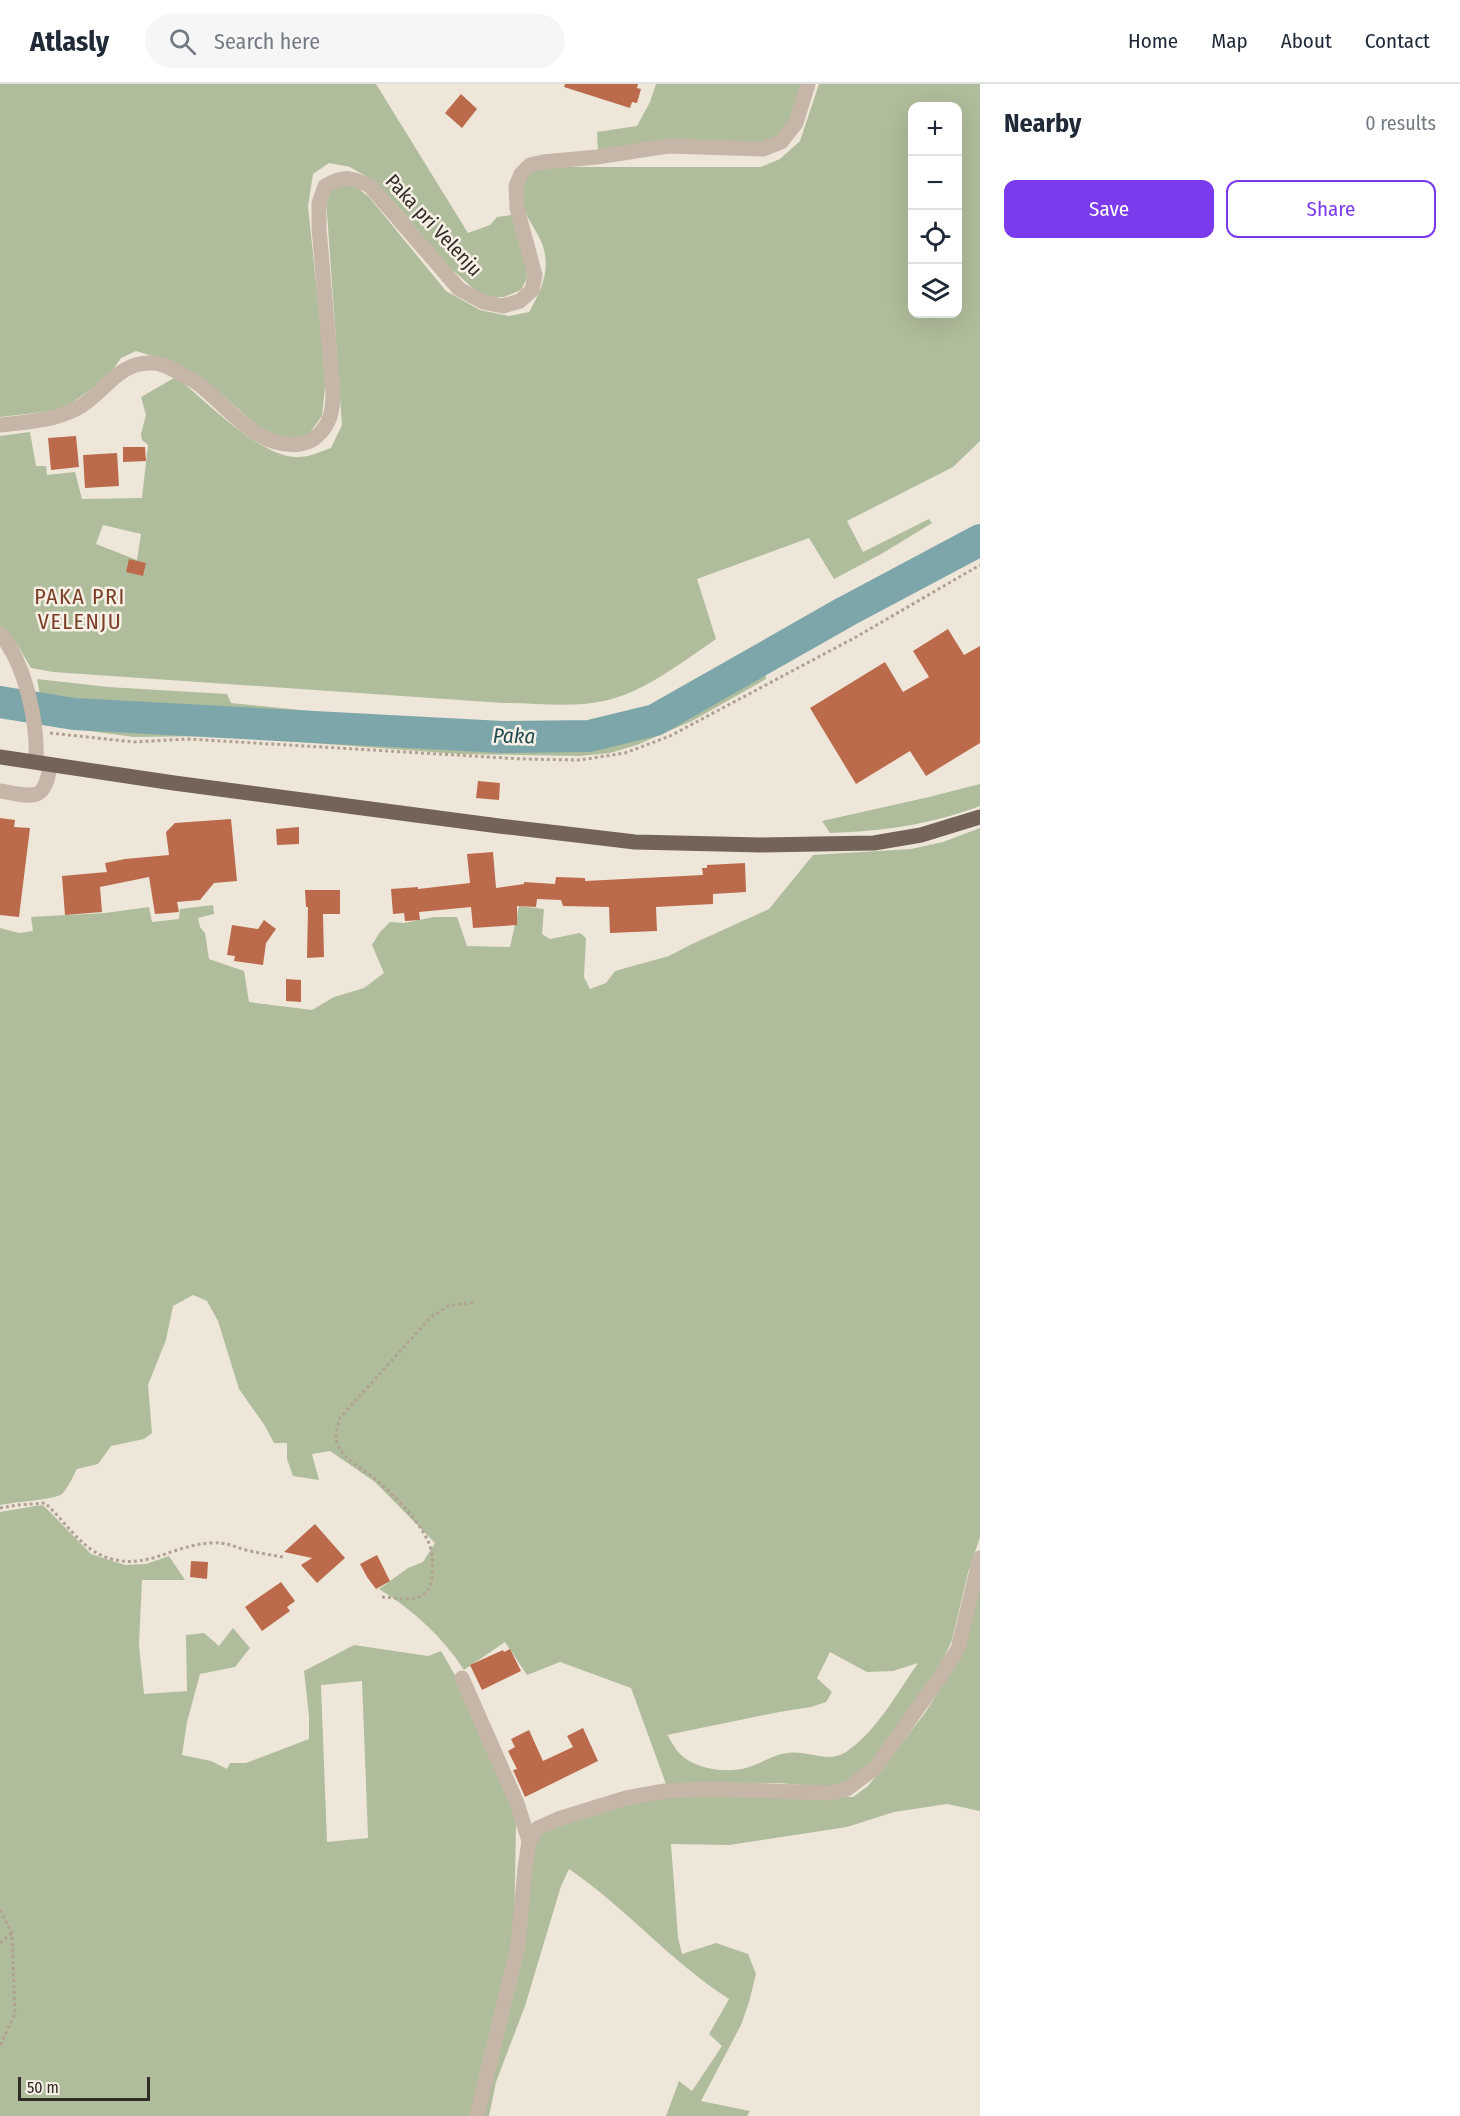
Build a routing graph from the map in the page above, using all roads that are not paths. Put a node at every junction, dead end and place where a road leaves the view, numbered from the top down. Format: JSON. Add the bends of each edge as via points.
{"nodes":[{"id":1,"x":808,"y":84,"type":"edge"},
{"id":2,"x":0,"y":425,"type":"edge"},
{"id":3,"x":0,"y":634,"type":"edge"},
{"id":4,"x":0,"y":757,"type":"edge"},
{"id":5,"x":43,"y":764,"type":"junction"},
{"id":6,"x":0,"y":791,"type":"edge"},
{"id":7,"x":980,"y":817,"type":"edge"},
{"id":8,"x":980,"y":1558,"type":"edge"},
{"id":9,"x":462,"y":1678,"type":"dead end"},
{"id":10,"x":529,"y":1841,"type":"junction"},
{"id":11,"x":477,"y":2116,"type":"edge"}],
"edges":[{"from":1,"to":2,"type":"street","name":"Paka pri Velenju","via":[[796,123],[781,142],[763,149],[668,146],[530,165],[516,186],[517,208],[535,275],[532,290],[520,302],[503,306],[483,302],[459,289],[370,186],[353,178],[339,178],[325,186],[319,203],[319,228],[332,413],[310,442],[291,445],[269,440],[199,385],[153,363],[133,365],[78,408],[54,419]]},
{"from":3,"to":5,"type":"street","via":[[14,653],[24,678]]},
{"from":4,"to":5,"type":"main road"},
{"from":5,"to":6,"type":"street","via":[[45,789],[38,795]]},
{"from":5,"to":7,"type":"main road","via":[[635,842],[874,843],[921,835]]},
{"from":8,"to":10,"type":"street","via":[[958,1649],[876,1767],[847,1789],[831,1793],[665,1791],[626,1798],[558,1819],[538,1828]]},
{"from":9,"to":10,"type":"street","via":[[517,1803]]},
{"from":10,"to":11,"type":"street","via":[[518,1944]]}]}
